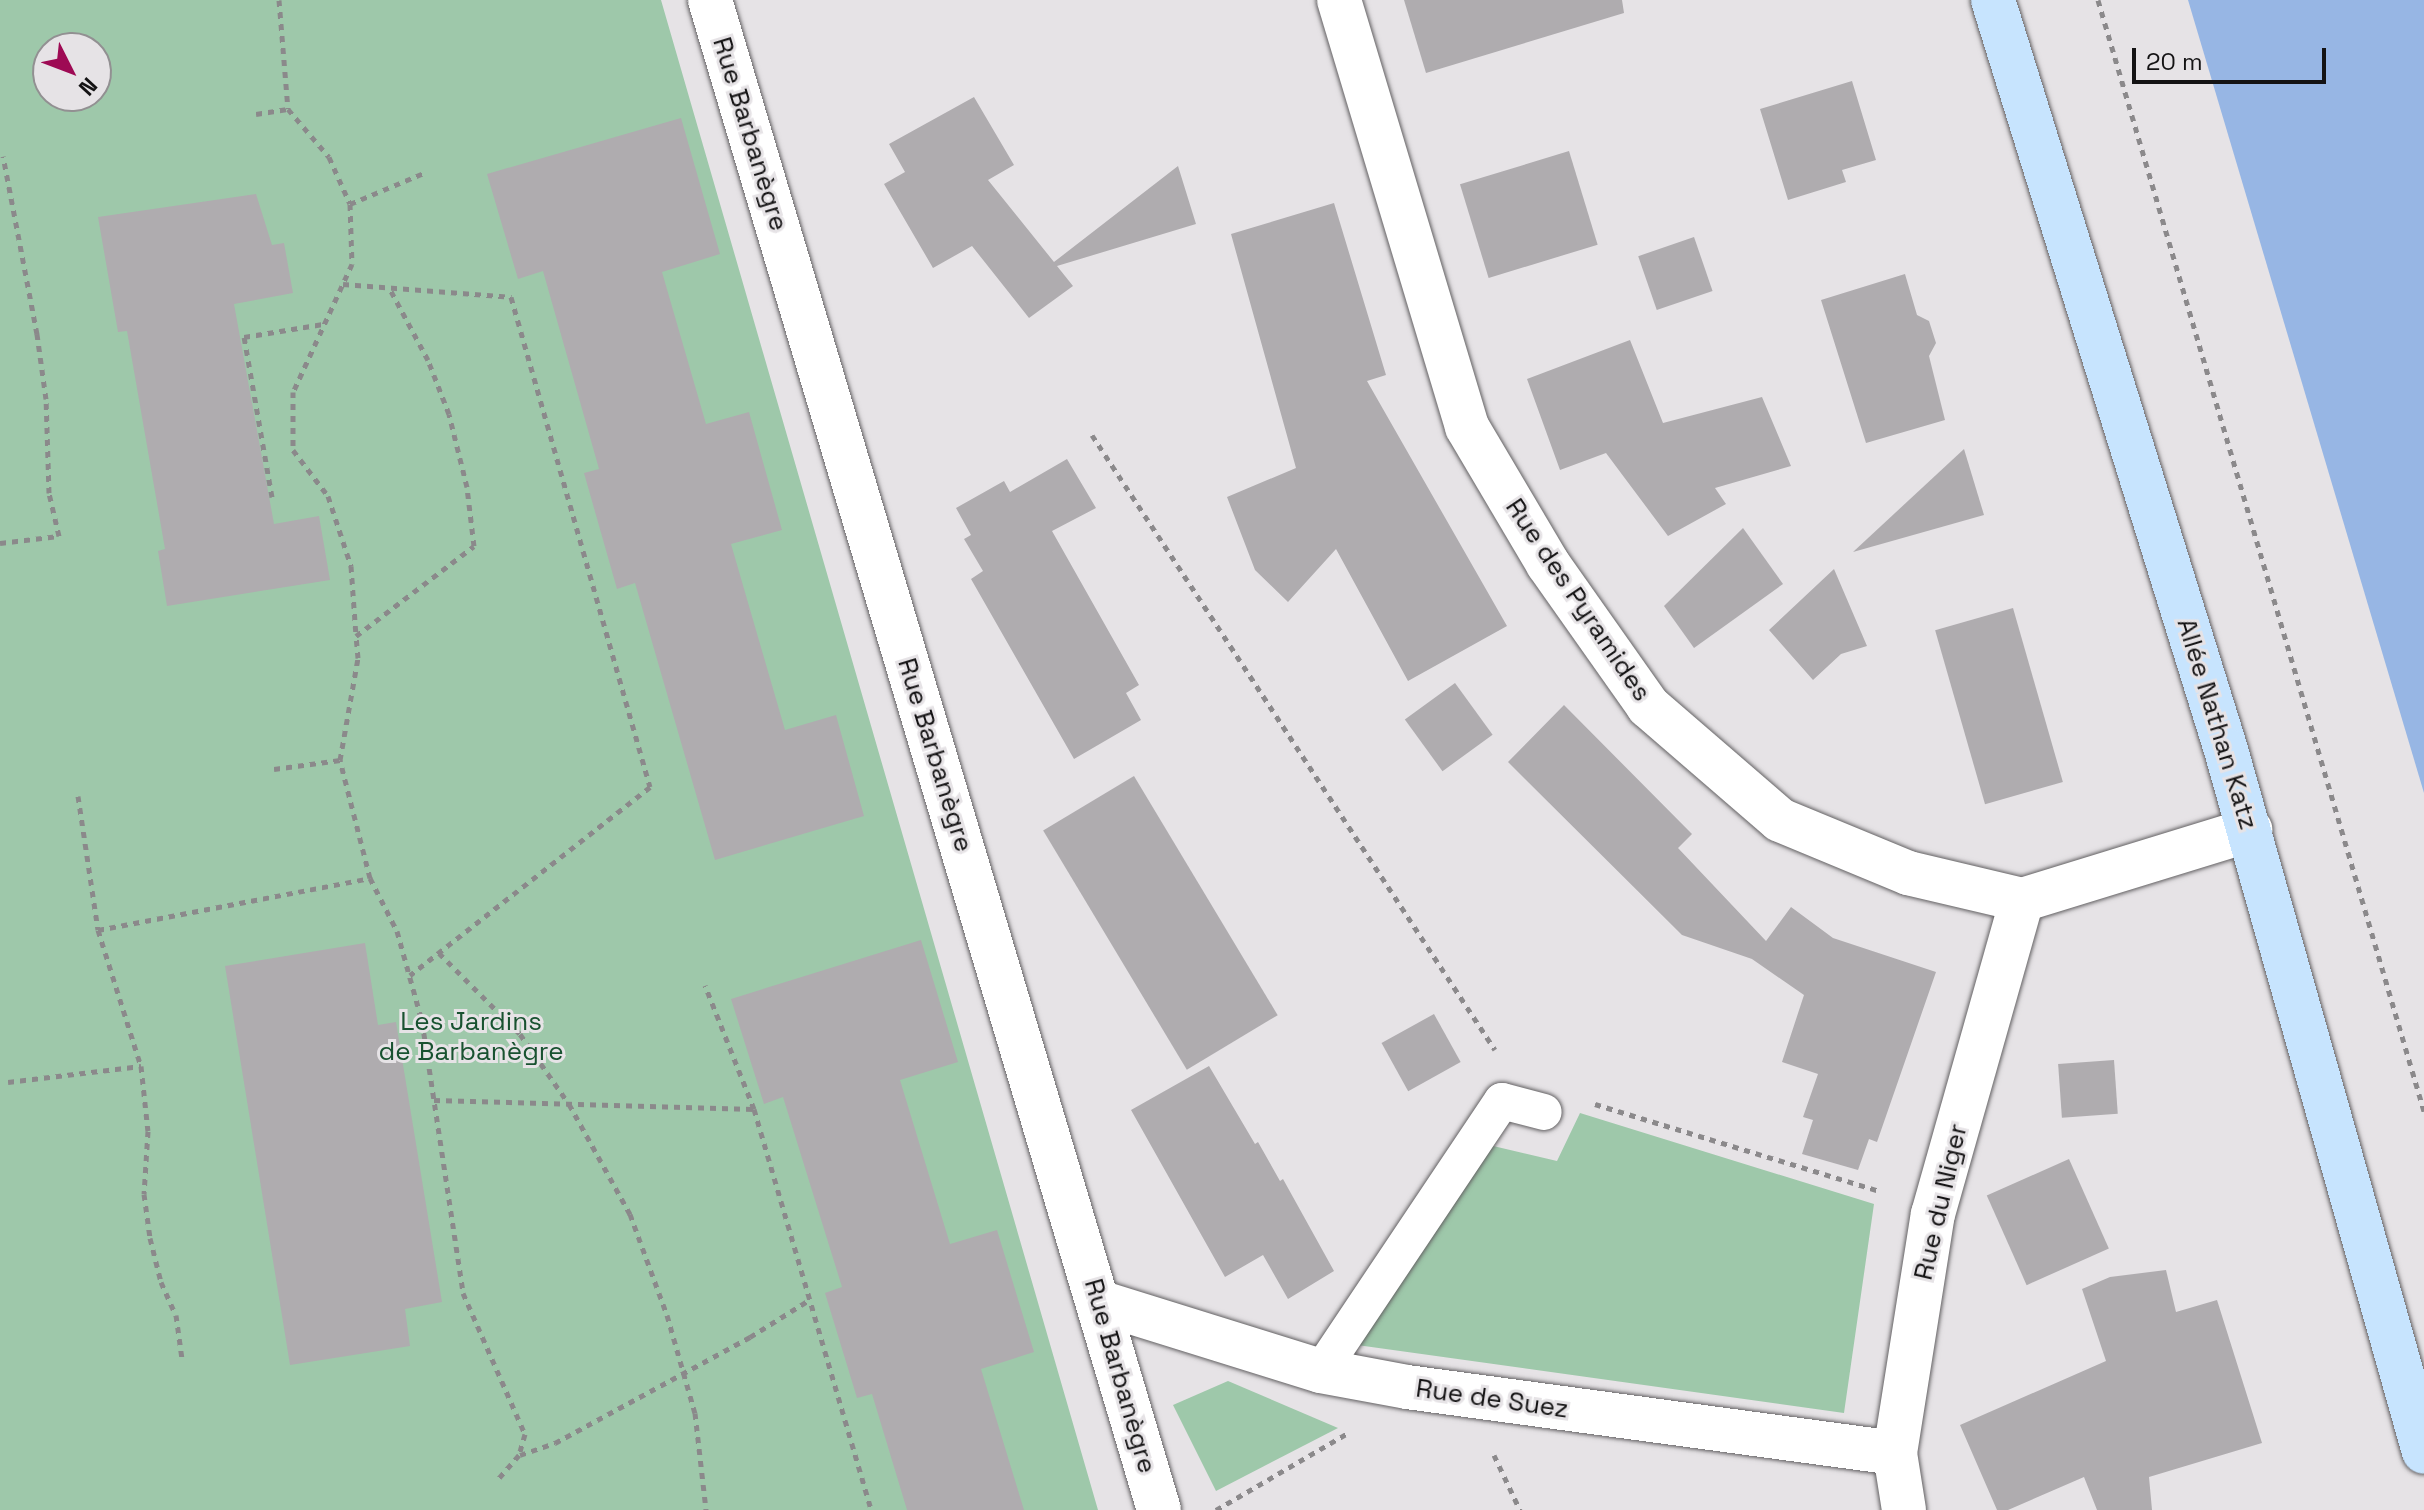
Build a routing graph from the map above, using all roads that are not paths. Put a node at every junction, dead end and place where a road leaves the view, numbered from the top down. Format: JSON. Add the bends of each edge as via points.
{"nodes":[{"id":1,"x":710,"y":0,"type":"edge"},
{"id":2,"x":1339,"y":0,"type":"edge"},
{"id":3,"x":1993,"y":0,"type":"edge"},
{"id":4,"x":2250,"y":830,"type":"junction"},
{"id":5,"x":2022,"y":900,"type":"junction"},
{"id":6,"x":1544,"y":1112,"type":"road end"},
{"id":7,"x":1099,"y":1302,"type":"junction"},
{"id":8,"x":1321,"y":1371,"type":"junction"},
{"id":9,"x":2424,"y":1452,"type":"edge"},
{"id":10,"x":1895,"y":1453,"type":"junction"},
{"id":11,"x":1159,"y":1510,"type":"edge"},
{"id":12,"x":1904,"y":1510,"type":"edge"}],
"edges":[{"from":1,"to":7,"type":"street","name":"Rue Barbanègre"},
{"from":2,"to":5,"type":"street","name":"Rue des Pyramides","via":[[1467,427],[1548,564],[1648,706],[1780,820],[1908,873]]},
{"from":3,"to":4,"type":"main road","name":"Allée Nathan Katz"},
{"from":4,"to":5,"type":"street"},
{"from":4,"to":9,"type":"main road","name":"Allée Nathan Katz"},
{"from":5,"to":10,"type":"street","name":"Rue du Niger","via":[[1935,1207]]},
{"from":6,"to":8,"type":"lane","via":[[1502,1101]]},
{"from":7,"to":8,"type":"street","name":"Rue de Suez"},
{"from":7,"to":11,"type":"street","name":"Rue Barbanègre"},
{"from":8,"to":10,"type":"street","name":"Rue de Suez"},
{"from":10,"to":12,"type":"street","name":"Rue du Niger"}]}
